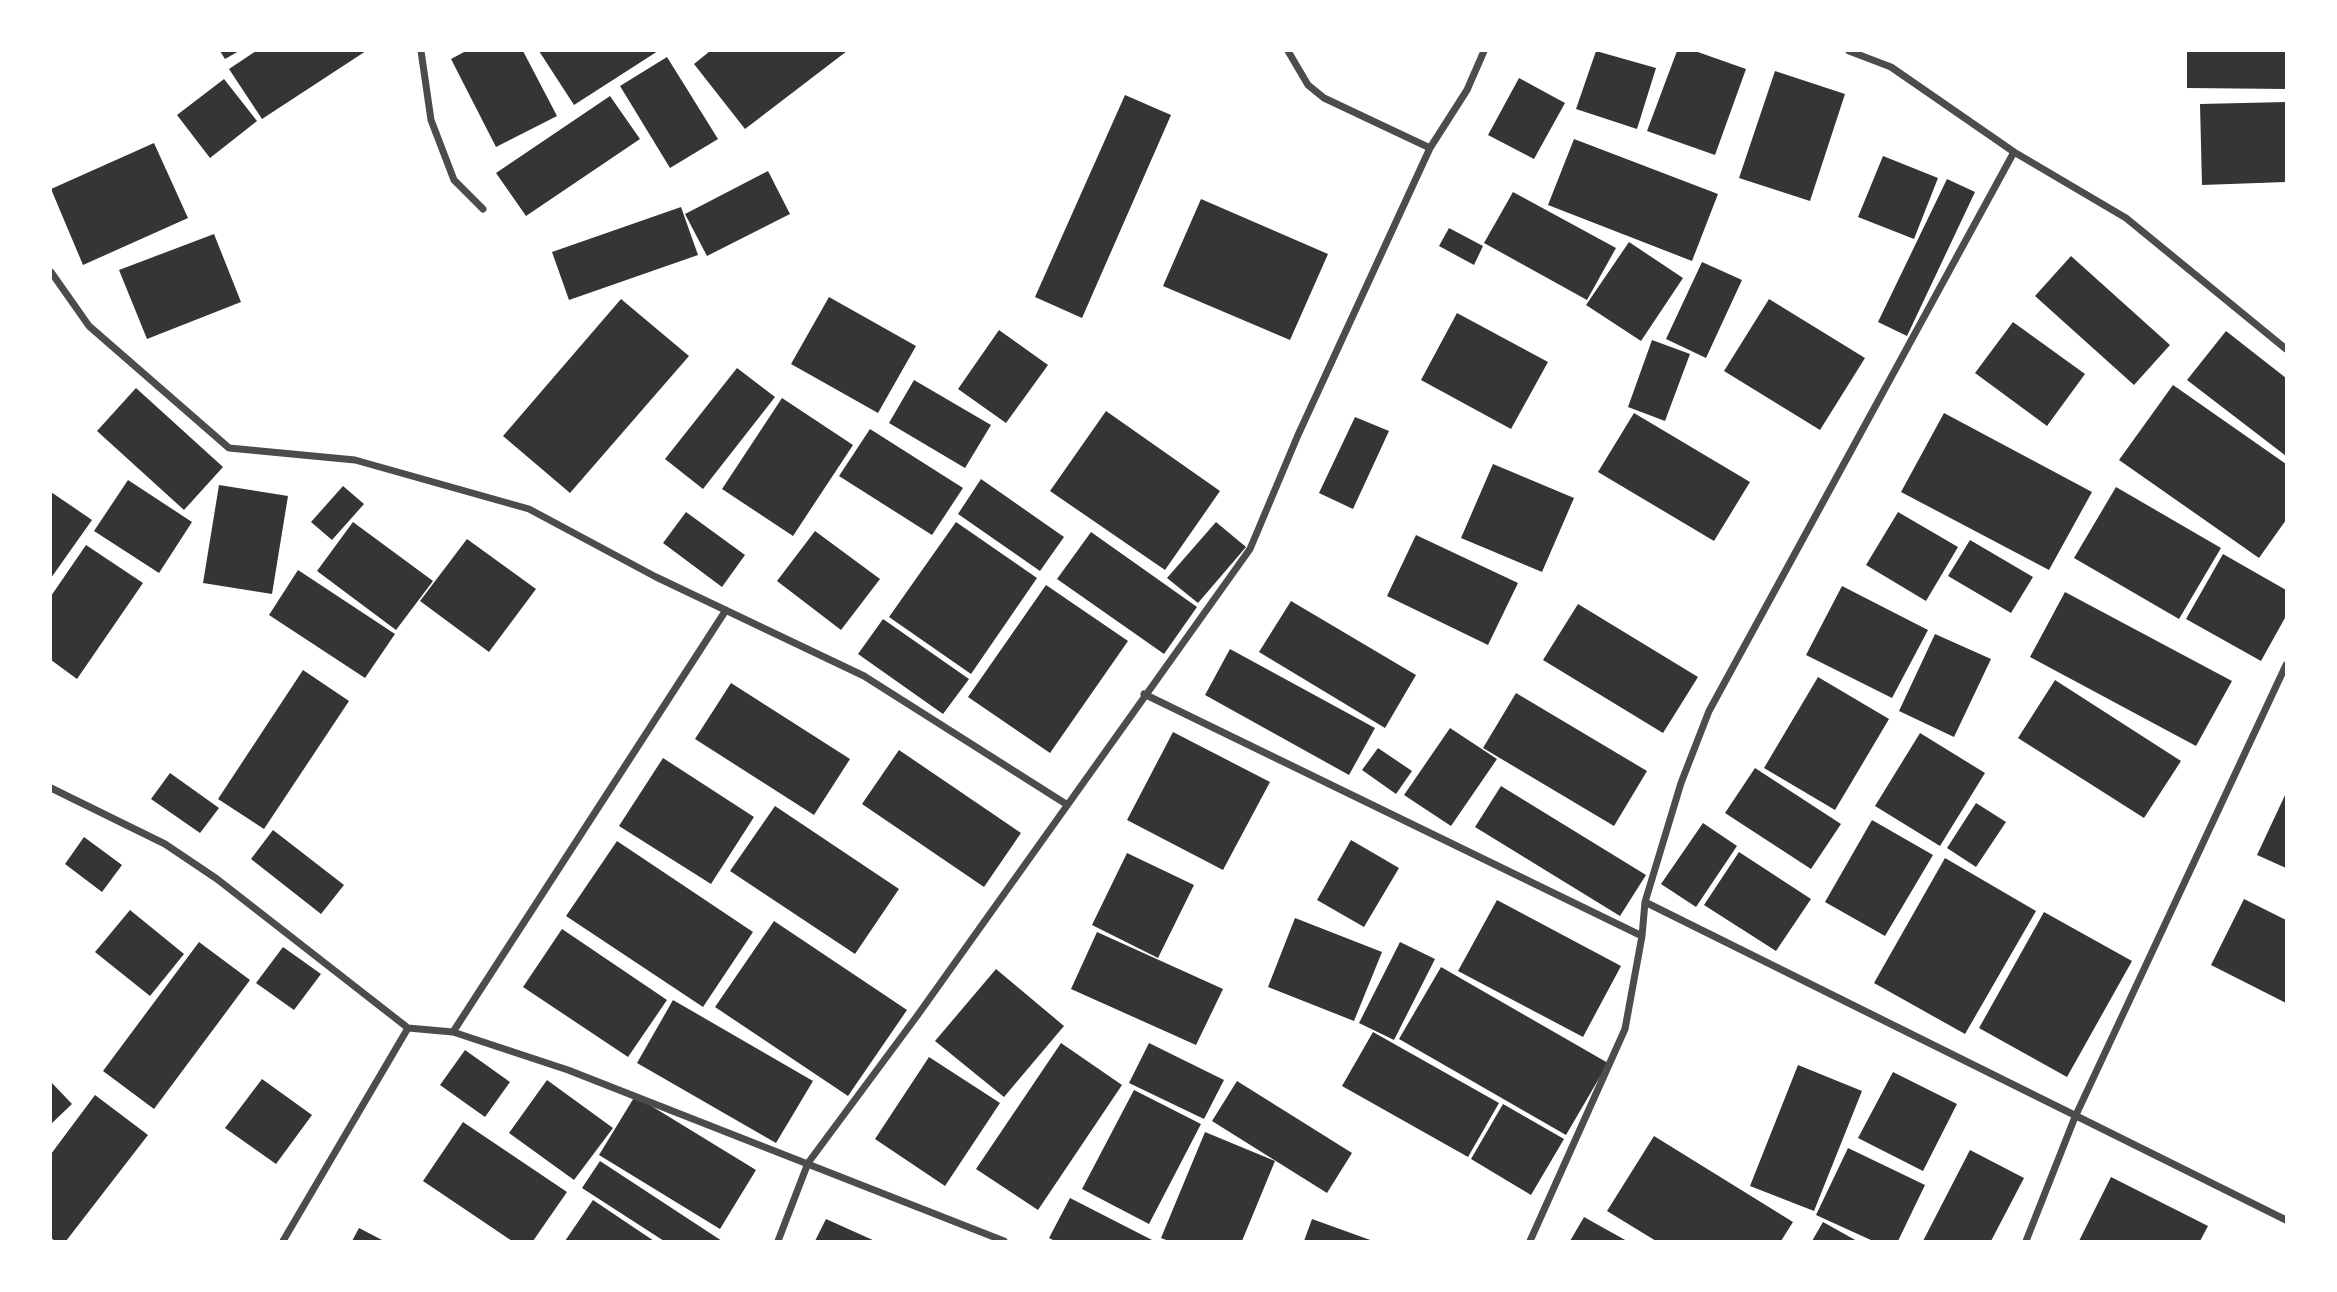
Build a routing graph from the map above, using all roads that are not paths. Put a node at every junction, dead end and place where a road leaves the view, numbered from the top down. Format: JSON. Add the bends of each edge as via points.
{"nodes":[{"id":1,"x":421,"y":51,"type":"edge"},
{"id":2,"x":1288,"y":51,"type":"edge"},
{"id":3,"x":1484,"y":51,"type":"edge"},
{"id":4,"x":1849,"y":51,"type":"edge"},
{"id":5,"x":1430,"y":148,"type":"junction"},
{"id":6,"x":2014,"y":152,"type":"junction"},
{"id":7,"x":483,"y":209,"type":"dead end"},
{"id":8,"x":51,"y":272,"type":"edge"},
{"id":9,"x":2286,"y":349,"type":"edge"},
{"id":10,"x":726,"y":610,"type":"junction"},
{"id":11,"x":2286,"y":666,"type":"edge"},
{"id":12,"x":1143,"y":694,"type":"junction"},
{"id":13,"x":51,"y":788,"type":"edge"},
{"id":14,"x":1066,"y":804,"type":"junction"},
{"id":15,"x":1645,"y":902,"type":"junction"},
{"id":16,"x":1642,"y":936,"type":"junction"},
{"id":17,"x":408,"y":1028,"type":"junction"},
{"id":18,"x":453,"y":1032,"type":"junction"},
{"id":19,"x":2075,"y":1117,"type":"junction"},
{"id":20,"x":808,"y":1163,"type":"junction"},
{"id":21,"x":2286,"y":1220,"type":"edge"},
{"id":22,"x":283,"y":1241,"type":"edge"},
{"id":23,"x":778,"y":1241,"type":"edge"},
{"id":24,"x":1004,"y":1241,"type":"edge"},
{"id":25,"x":1530,"y":1241,"type":"edge"},
{"id":26,"x":2026,"y":1241,"type":"edge"}],
"edges":[{"from":1,"to":7,"type":"street","via":[[431,120],[454,180]]},
{"from":2,"to":5,"type":"street","via":[[1308,85],[1324,98]]},
{"from":3,"to":5,"type":"street","via":[[1467,90]]},
{"from":4,"to":6,"type":"street","via":[[1891,67]]},
{"from":5,"to":12,"type":"street","via":[[1250,549]]},
{"from":6,"to":9,"type":"street","via":[[2126,218]]},
{"from":6,"to":15,"type":"street","via":[[1709,711],[1673,807]]},
{"from":8,"to":10,"type":"street","via":[[89,326],[229,448],[355,460],[529,509]]},
{"from":10,"to":14,"type":"street","via":[[864,676]]},
{"from":10,"to":18,"type":"street"},
{"from":11,"to":19,"type":"street"},
{"from":12,"to":14,"type":"street"},
{"from":12,"to":16,"type":"street"},
{"from":13,"to":17,"type":"street","via":[[165,844]]},
{"from":14,"to":20,"type":"street"},
{"from":15,"to":16,"type":"street"},
{"from":15,"to":19,"type":"street"},
{"from":16,"to":25,"type":"street","via":[[1625,1029]]},
{"from":17,"to":18,"type":"street"},
{"from":17,"to":22,"type":"street"},
{"from":18,"to":20,"type":"street","via":[[580,1074]]},
{"from":19,"to":21,"type":"street"},
{"from":19,"to":26,"type":"street"},
{"from":20,"to":23,"type":"street"},
{"from":20,"to":24,"type":"street"}]}
